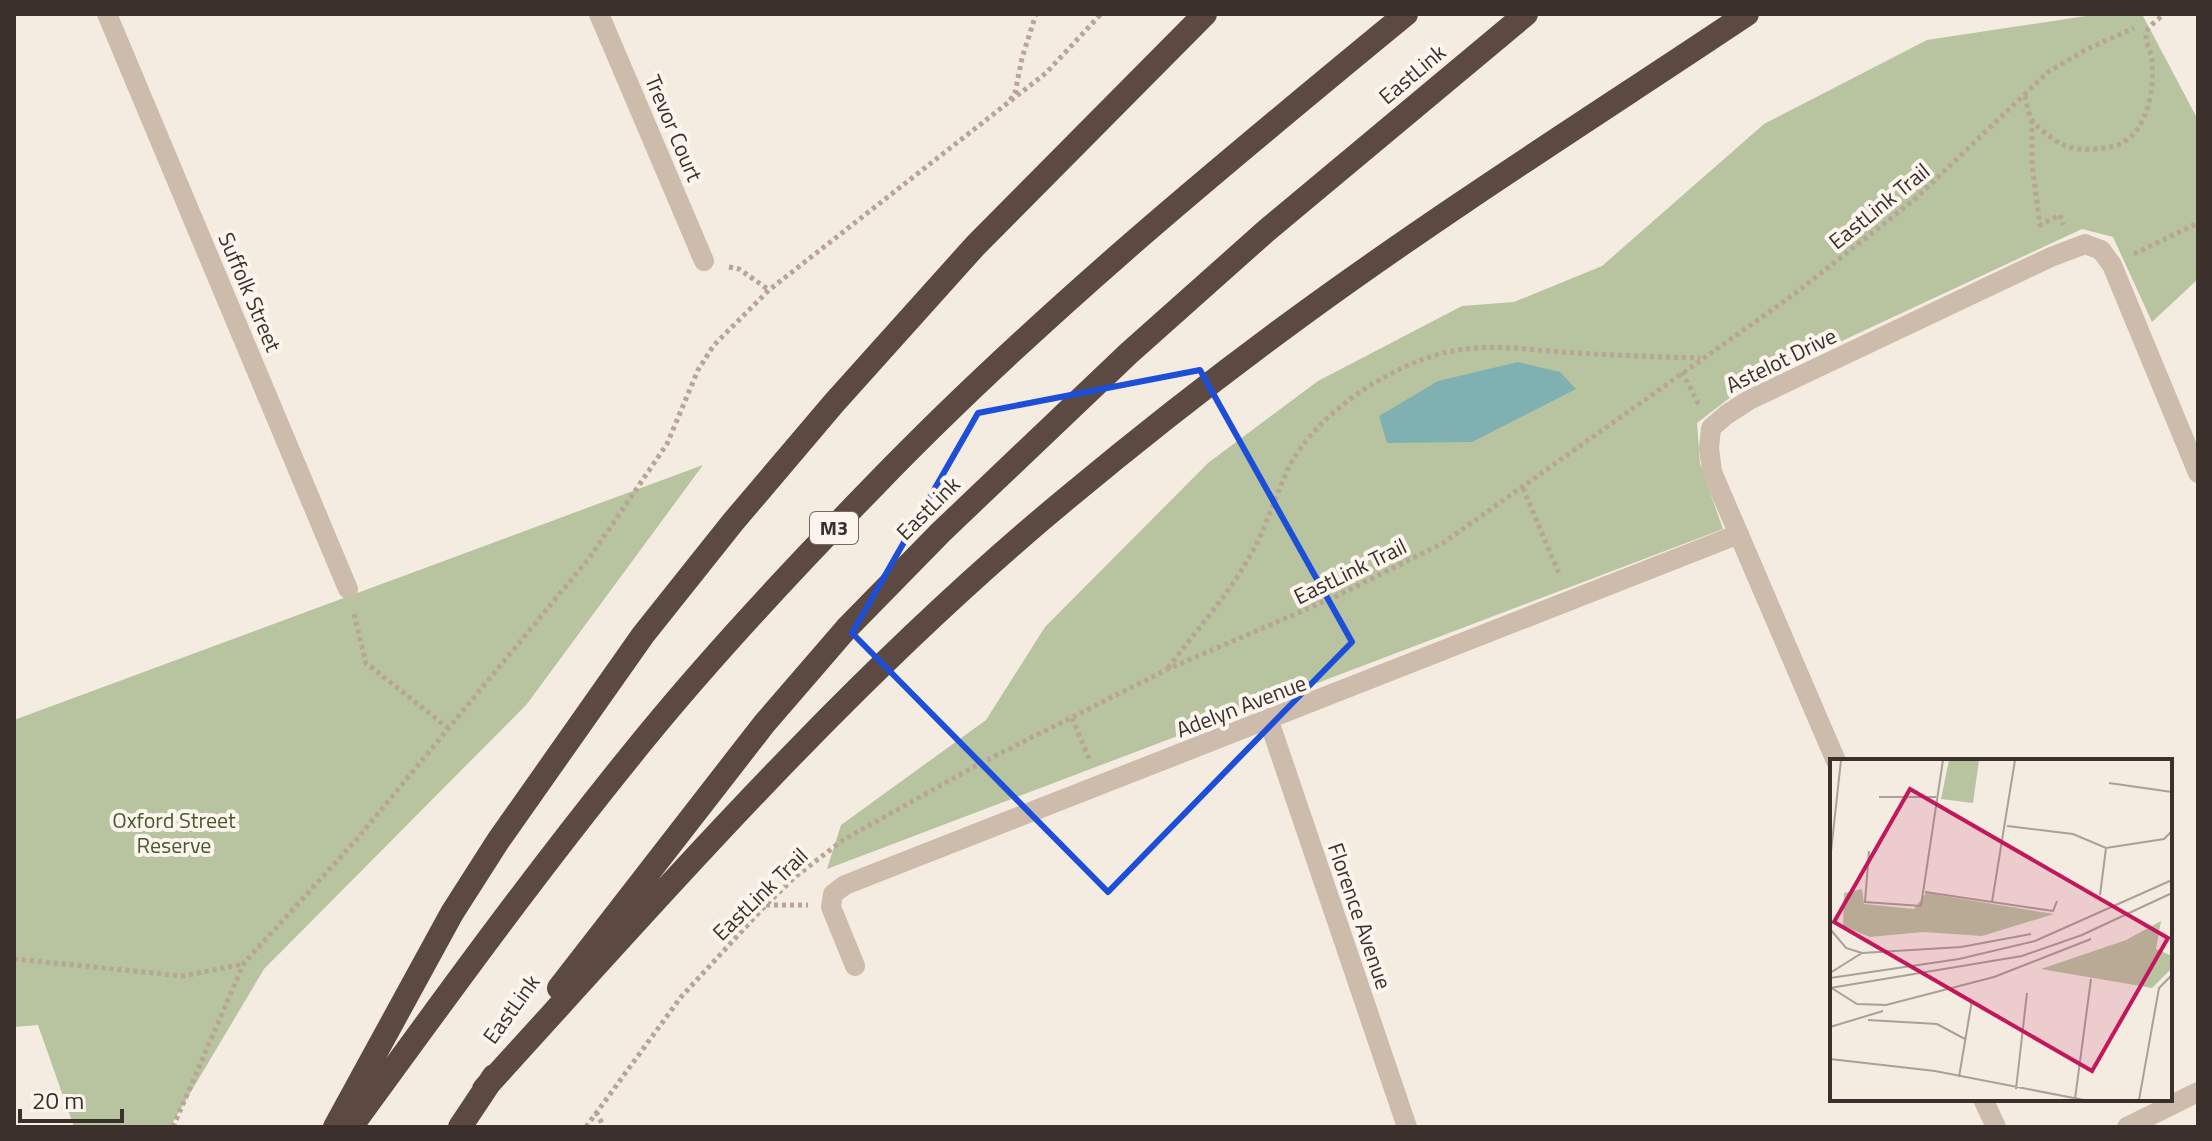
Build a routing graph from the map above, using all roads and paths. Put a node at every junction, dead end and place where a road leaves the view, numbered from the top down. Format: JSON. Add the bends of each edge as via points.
{"nodes":[{"id":1,"x":107,"y":14,"type":"edge"},
{"id":2,"x":599,"y":14,"type":"edge"},
{"id":3,"x":1036,"y":14,"type":"edge"},
{"id":4,"x":1101,"y":14,"type":"edge"},
{"id":5,"x":1205,"y":14,"type":"edge"},
{"id":6,"x":1406,"y":14,"type":"edge"},
{"id":7,"x":1526,"y":14,"type":"edge"},
{"id":8,"x":1747,"y":14,"type":"edge"},
{"id":9,"x":2163,"y":14,"type":"edge"},
{"id":10,"x":2134,"y":28,"type":"dead end"},
{"id":11,"x":2025,"y":96,"type":"junction"},
{"id":12,"x":1004,"y":108,"type":"junction"},
{"id":13,"x":2032,"y":120,"type":"junction"},
{"id":14,"x":2070,"y":248,"type":"junction"},
{"id":15,"x":704,"y":261,"type":"joint"},
{"id":16,"x":769,"y":290,"type":"junction"},
{"id":17,"x":1701,"y":358,"type":"junction"},
{"id":18,"x":1682,"y":372,"type":"junction"},
{"id":19,"x":1711,"y":428,"type":"junction"},
{"id":20,"x":2198,"y":473,"type":"edge"},
{"id":21,"x":1523,"y":488,"type":"junction"},
{"id":22,"x":1739,"y":534,"type":"junction"},
{"id":23,"x":348,"y":589,"type":"joint"},
{"id":24,"x":1570,"y":601,"type":"junction"},
{"id":25,"x":1168,"y":669,"type":"junction"},
{"id":26,"x":1072,"y":718,"type":"junction"},
{"id":27,"x":1269,"y":721,"type":"junction"},
{"id":28,"x":448,"y":728,"type":"junction"},
{"id":29,"x":1835,"y":759,"type":"edge"},
{"id":30,"x":1100,"y":787,"type":"junction"},
{"id":31,"x":832,"y":901,"type":"junction"},
{"id":32,"x":766,"y":905,"type":"junction"},
{"id":33,"x":14,"y":959,"type":"edge"},
{"id":34,"x":244,"y":963,"type":"junction"},
{"id":35,"x":855,"y":966,"type":"dead end"},
{"id":36,"x":484,"y":1089,"type":"junction"},
{"id":37,"x":2198,"y":1092,"type":"edge"},
{"id":38,"x":1984,"y":1101,"type":"edge"},
{"id":39,"x":596,"y":1112,"type":"junction"},
{"id":40,"x":173,"y":1127,"type":"edge"},
{"id":41,"x":335,"y":1127,"type":"edge"},
{"id":42,"x":351,"y":1127,"type":"edge"},
{"id":43,"x":460,"y":1127,"type":"edge"},
{"id":44,"x":586,"y":1127,"type":"edge"},
{"id":45,"x":604,"y":1127,"type":"edge"},
{"id":46,"x":1407,"y":1127,"type":"edge"},
{"id":47,"x":1996,"y":1127,"type":"edge"},
{"id":48,"x":2127,"y":1127,"type":"edge"}],
"edges":[{"from":1,"to":23,"type":"street","name":"Suffolk Street"},
{"from":2,"to":15,"type":"street","name":"Trevor Court"},
{"from":3,"to":12,"type":"path","via":[[1015,93]]},
{"from":4,"to":12,"type":"path","via":[[1046,73]]},
{"from":5,"to":41,"type":"highway","via":[[965,257],[834,403],[643,635],[452,913]]},
{"from":6,"to":42,"type":"highway","number":"M3","via":[[1126,250],[875,485],[648,734],[497,926]]},
{"from":7,"to":36,"type":"highway","name":"EastLink","via":[[1129,353],[846,629],[764,724]]},
{"from":8,"to":36,"type":"highway","via":[[1303,313],[1063,502],[803,743]]},
{"from":9,"to":13,"type":"path","via":[[2147,31],[2154,84],[2142,122],[2129,140],[2079,148],[2061,144]]},
{"from":10,"to":11,"type":"path","name":"EastLink Trail","via":[[2067,60]]},
{"from":11,"to":13,"type":"path"},
{"from":11,"to":17,"type":"path","name":"EastLink Trail","via":[[1914,200],[1793,295]]},
{"from":12,"to":16,"type":"path"},
{"from":13,"to":14,"type":"path","via":[[2040,225],[2060,215]]},
{"from":14,"to":19,"type":"street","name":"Astelot Drive","via":[[1749,400]]},
{"from":14,"to":20,"type":"street","via":[[2085,244],[2101,250],[2112,265]]},
{"from":15,"to":16,"type":"path","via":[[739,269]]},
{"from":16,"to":28,"type":"path","via":[[714,345],[667,444],[590,557]]},
{"from":17,"to":18,"type":"path","name":"EastLink Trail"},
{"from":17,"to":25,"type":"path","via":[[1489,348],[1452,351],[1382,378],[1344,404],[1307,441],[1290,466],[1247,561]]},
{"from":18,"to":19,"type":"path"},
{"from":18,"to":21,"type":"path","name":"EastLink Trail"},
{"from":19,"to":22,"type":"street","via":[[1712,472]]},
{"from":21,"to":24,"type":"path"},
{"from":21,"to":25,"type":"path","name":"EastLink Trail","via":[[1395,569]]},
{"from":22,"to":24,"type":"street","name":"Adelyn Avenue"},
{"from":22,"to":29,"type":"street"},
{"from":23,"to":28,"type":"path","via":[[366,663]]},
{"from":24,"to":27,"type":"street","name":"Adelyn Avenue"},
{"from":25,"to":26,"type":"path","name":"EastLink Trail"},
{"from":26,"to":30,"type":"path"},
{"from":26,"to":32,"type":"path","name":"EastLink Trail","via":[[843,840]]},
{"from":27,"to":30,"type":"street","name":"Adelyn Avenue"},
{"from":27,"to":46,"type":"street","name":"Florence Avenue"},
{"from":28,"to":34,"type":"path","via":[[357,839]]},
{"from":30,"to":31,"type":"street","name":"Adelyn Avenue","via":[[845,885]]},
{"from":31,"to":32,"type":"path"},
{"from":31,"to":35,"type":"street"},
{"from":32,"to":39,"type":"path","name":"EastLink Trail","via":[[681,997]]},
{"from":33,"to":34,"type":"path","via":[[183,976]]},
{"from":34,"to":40,"type":"path"},
{"from":36,"to":43,"type":"highway","name":"EastLink"},
{"from":37,"to":48,"type":"street"},
{"from":38,"to":47,"type":"street"},
{"from":39,"to":44,"type":"path","name":"EastLink Trail"},
{"from":39,"to":45,"type":"path"}]}
